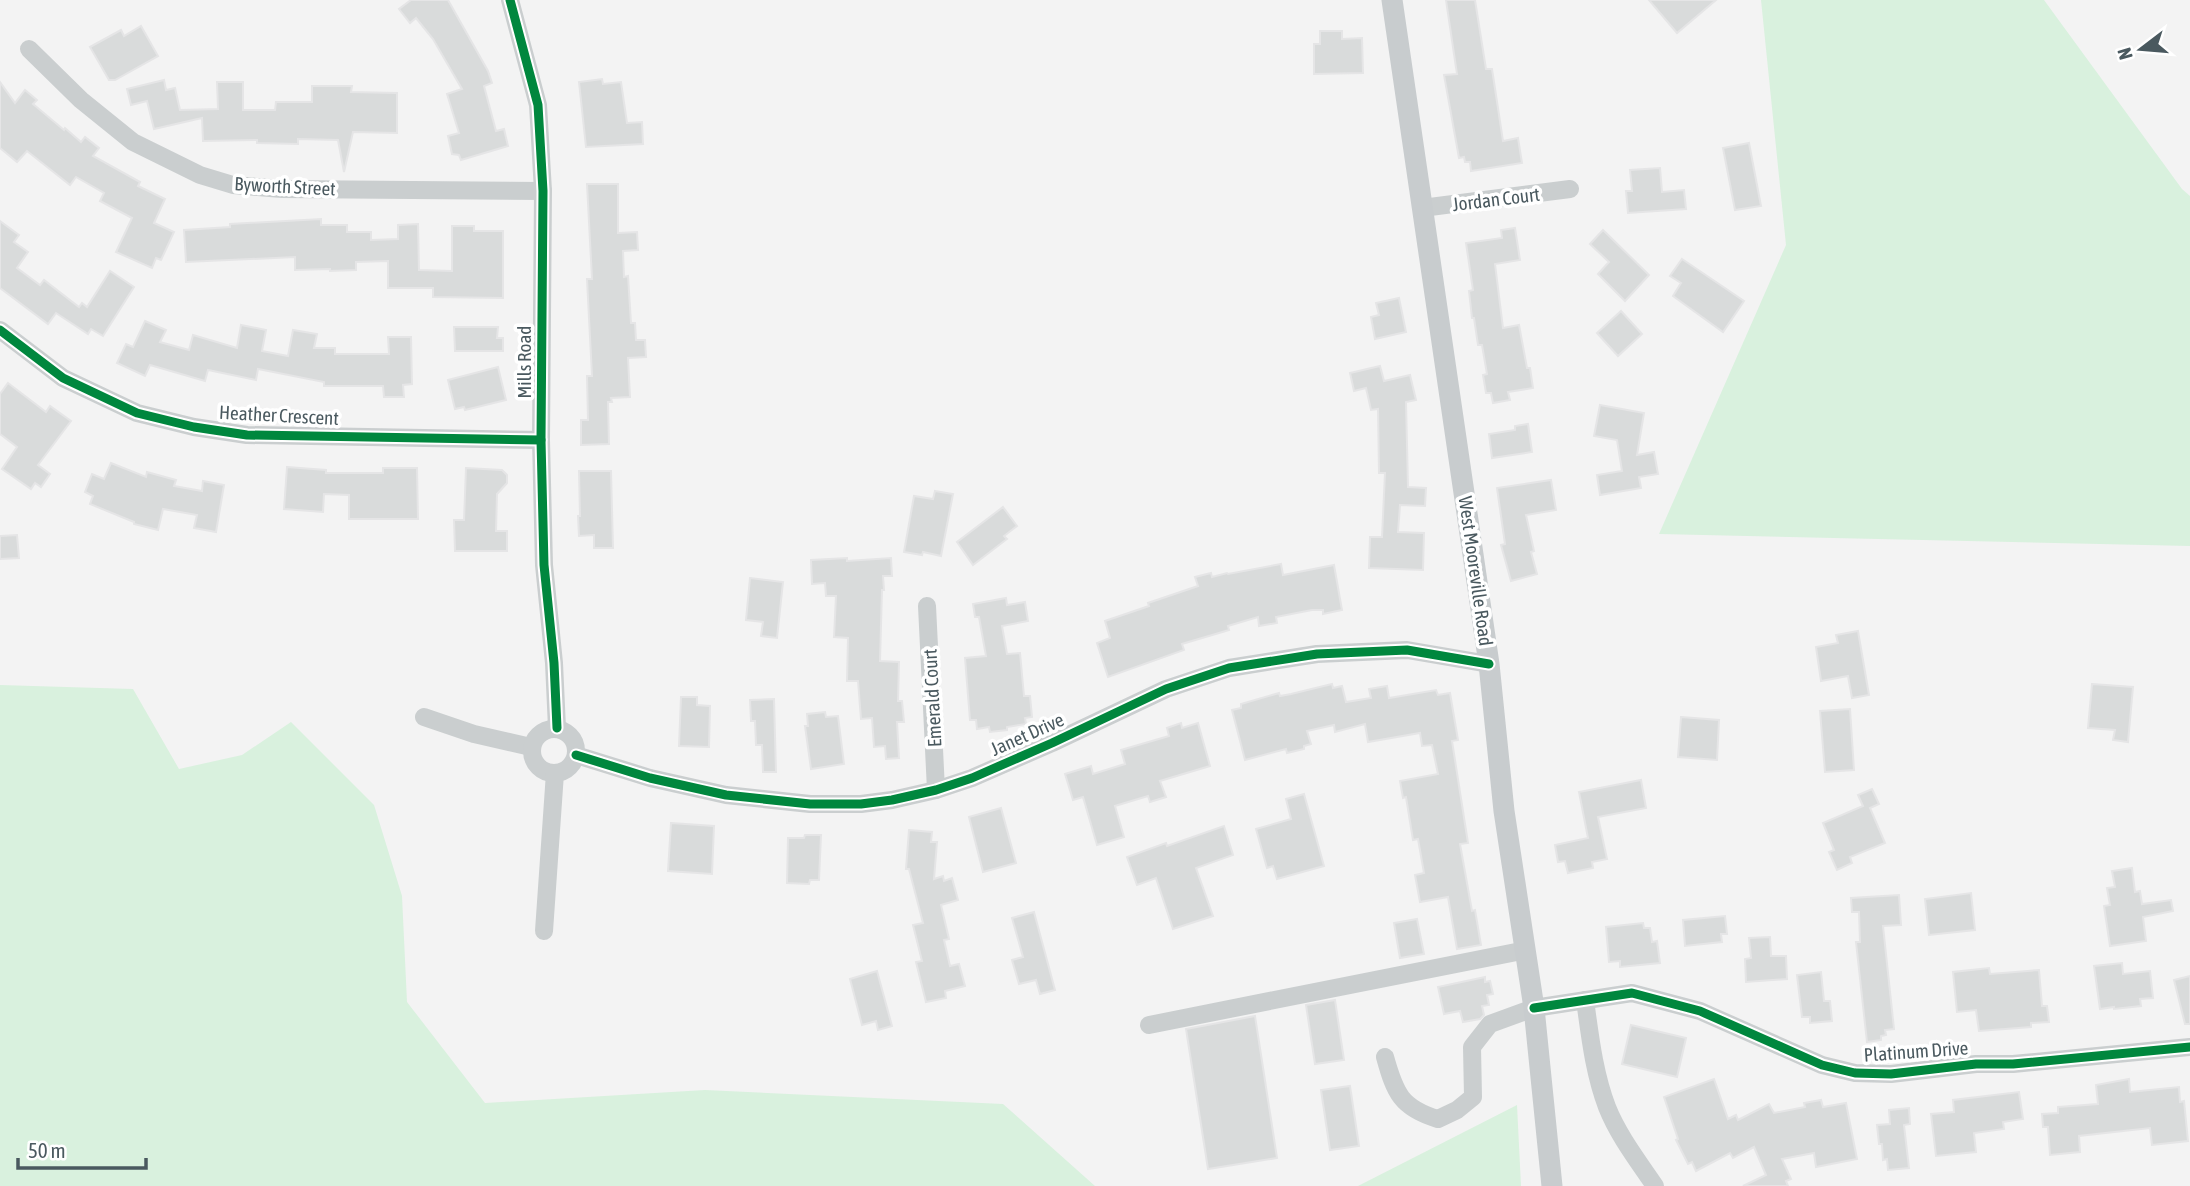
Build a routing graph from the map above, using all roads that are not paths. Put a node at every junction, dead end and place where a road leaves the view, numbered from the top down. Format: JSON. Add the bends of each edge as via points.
{"nodes":[{"id":1,"x":510,"y":0,"type":"edge"},
{"id":2,"x":1392,"y":0,"type":"edge"},
{"id":3,"x":29,"y":49,"type":"dead end"},
{"id":4,"x":1570,"y":189,"type":"dead end"},
{"id":5,"x":543,"y":191,"type":"junction"},
{"id":6,"x":1422,"y":208,"type":"junction"},
{"id":7,"x":0,"y":330,"type":"edge"},
{"id":8,"x":541,"y":440,"type":"junction"},
{"id":9,"x":927,"y":606,"type":"dead end"},
{"id":10,"x":1489,"y":664,"type":"junction"},
{"id":11,"x":424,"y":717,"type":"dead end"},
{"id":12,"x":556,"y":728,"type":"junction"},
{"id":13,"x":531,"y":747,"type":"junction"},
{"id":14,"x":576,"y":755,"type":"junction"},
{"id":15,"x":555,"y":773,"type":"junction"},
{"id":16,"x":936,"y":790,"type":"junction"},
{"id":17,"x":544,"y":930,"type":"dead end"},
{"id":18,"x":1526,"y":950,"type":"junction"},
{"id":19,"x":1585,"y":1000,"type":"junction"},
{"id":20,"x":1534,"y":1008,"type":"junction"},
{"id":21,"x":1149,"y":1025,"type":"dead end"},
{"id":22,"x":2190,"y":1047,"type":"edge"},
{"id":23,"x":1385,"y":1057,"type":"dead end"},
{"id":24,"x":1552,"y":1186,"type":"edge"},
{"id":25,"x":1655,"y":1186,"type":"edge"}],
"edges":[{"from":1,"to":5,"type":"street","name":"Mills Road","via":[[538,105]]},
{"from":2,"to":6,"type":"main road","name":"West Mooreville Road"},
{"from":3,"to":5,"type":"street","name":"Byworth Street","via":[[133,142],[233,185]]},
{"from":4,"to":6,"type":"street","name":"Jordan Court"},
{"from":5,"to":8,"type":"street","name":"Mills Road"},
{"from":6,"to":10,"type":"main road","name":"West Mooreville Road"},
{"from":7,"to":8,"type":"street","name":"Heather Crescent","via":[[63,379],[137,414],[194,427],[247,435]]},
{"from":8,"to":12,"type":"street","name":"Mills Road","via":[[544,565]]},
{"from":9,"to":16,"type":"street","name":"Emerald Court"},
{"from":10,"to":16,"type":"street","name":"Janet Drive","via":[[1407,650],[1317,654],[1229,668],[1166,689],[1052,743]]},
{"from":10,"to":18,"type":"main road","name":"West Mooreville Road","via":[[1504,811]]},
{"from":11,"to":13,"type":"street"},
{"from":12,"to":13,"type":"street","via":[[538,735]]},
{"from":12,"to":14,"type":"street","via":[[574,741]]},
{"from":13,"to":15,"type":"street","via":[[537,766]]},
{"from":14,"to":15,"type":"street","via":[[568,768]]},
{"from":14,"to":16,"type":"street","name":"Janet Drive","via":[[650,778],[726,794],[810,804],[861,804]]},
{"from":15,"to":17,"type":"street"},
{"from":18,"to":20,"type":"main road","name":"West Mooreville Road"},
{"from":18,"to":21,"type":"street"},
{"from":19,"to":20,"type":"street","name":"Platinum Drive"},
{"from":19,"to":22,"type":"street","name":"Platinum Drive","via":[[1632,993],[1700,1011],[1822,1065],[1855,1073],[1891,1074]]},
{"from":19,"to":25,"type":"street","via":[[1595,1065],[1608,1108]]},
{"from":20,"to":23,"type":"street","name":"Platinum Drive","via":[[1490,1024],[1472,1047],[1473,1097],[1438,1119],[1418,1113],[1394,1089]]},
{"from":20,"to":24,"type":"main road","name":"West Mooreville Road"}]}
